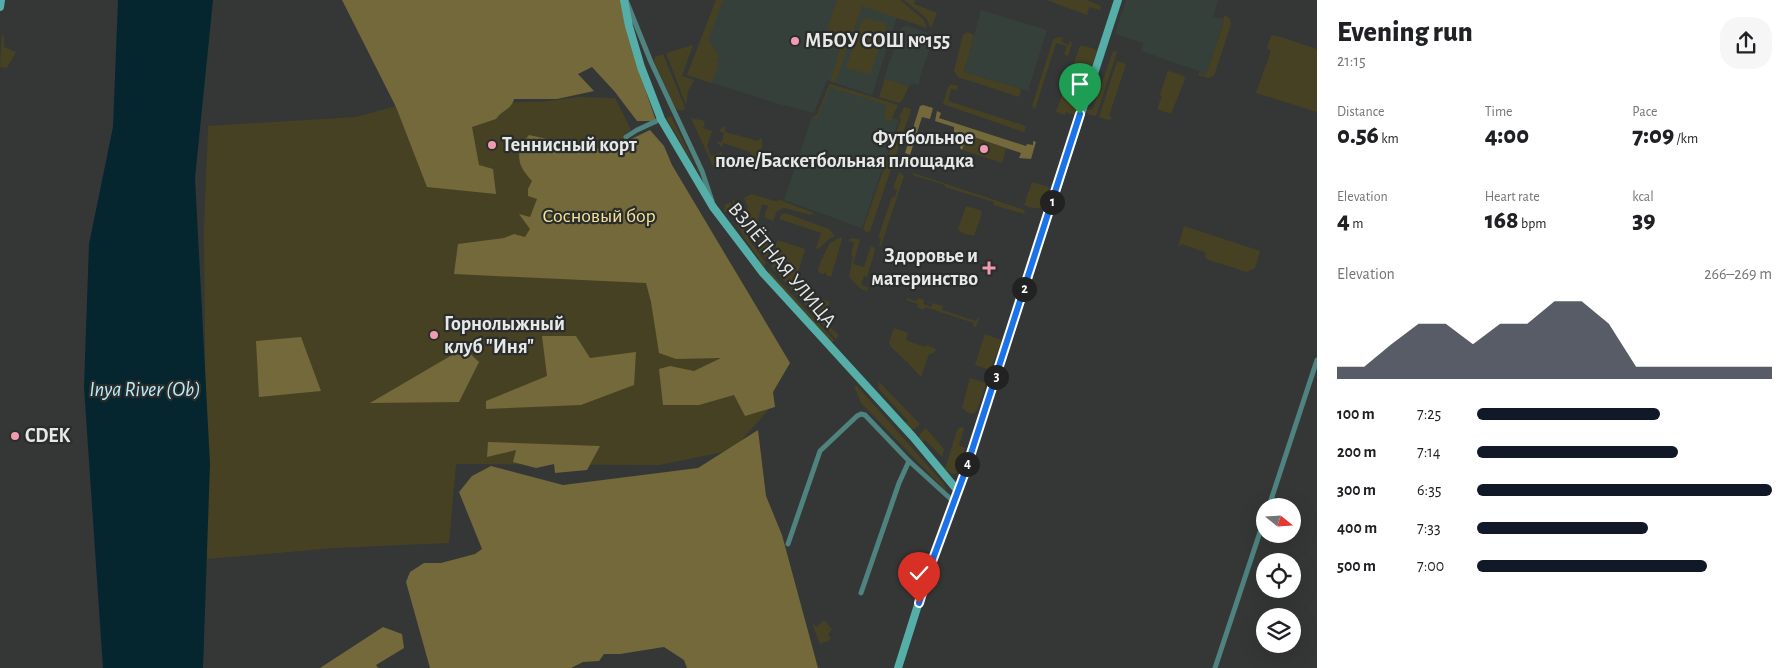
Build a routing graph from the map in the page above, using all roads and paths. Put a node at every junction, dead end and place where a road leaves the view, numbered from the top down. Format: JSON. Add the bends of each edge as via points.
{"nodes":[{"id":1,"x":1,"y":0,"type":"edge"},
{"id":2,"x":625,"y":0,"type":"edge"},
{"id":3,"x":1118,"y":0,"type":"edge"},
{"id":4,"x":0,"y":7,"type":"edge"},
{"id":5,"x":661,"y":119,"type":"junction"},
{"id":6,"x":626,"y":138,"type":"dead end"},
{"id":7,"x":713,"y":207,"type":"junction"},
{"id":8,"x":1317,"y":360,"type":"edge"},
{"id":9,"x":909,"y":461,"type":"junction"},
{"id":10,"x":965,"y":472,"type":"junction"},
{"id":11,"x":944,"y":473,"type":"junction"},
{"id":12,"x":958,"y":491,"type":"junction"},
{"id":13,"x":1271,"y":498,"type":"edge"},
{"id":14,"x":954,"y":502,"type":"junction"},
{"id":15,"x":1256,"y":543,"type":"edge"},
{"id":16,"x":788,"y":544,"type":"dead end"},
{"id":17,"x":861,"y":593,"type":"dead end"},
{"id":18,"x":898,"y":668,"type":"edge"},
{"id":19,"x":1215,"y":668,"type":"edge"}],
"edges":[{"from":1,"to":4,"type":"main road"},
{"from":2,"to":5,"type":"main road","name":"ВЗЛЁТНАЯ УЛИЦА","via":[[641,67]]},
{"from":2,"to":7,"type":"street","via":[[702,171]]},
{"from":3,"to":10,"type":"main road"},
{"from":5,"to":6,"type":"street"},
{"from":5,"to":7,"type":"main road","name":"ВЗЛЁТНАЯ УЛИЦА"},
{"from":7,"to":11,"type":"main road","name":"ВЗЛЁТНАЯ УЛИЦА","via":[[763,273]]},
{"from":8,"to":13,"type":"street"},
{"from":9,"to":14,"type":"street"},
{"from":9,"to":16,"type":"street","via":[[865,415],[858,415],[820,451]]},
{"from":9,"to":17,"type":"street"},
{"from":10,"to":11,"type":"main road","via":[[956,478]]},
{"from":10,"to":12,"type":"main road"},
{"from":11,"to":12,"type":"main road","name":"ВЗЛЁТНАЯ УЛИЦА"},
{"from":12,"to":14,"type":"main road"},
{"from":14,"to":18,"type":"main road"},
{"from":15,"to":19,"type":"street"}]}
